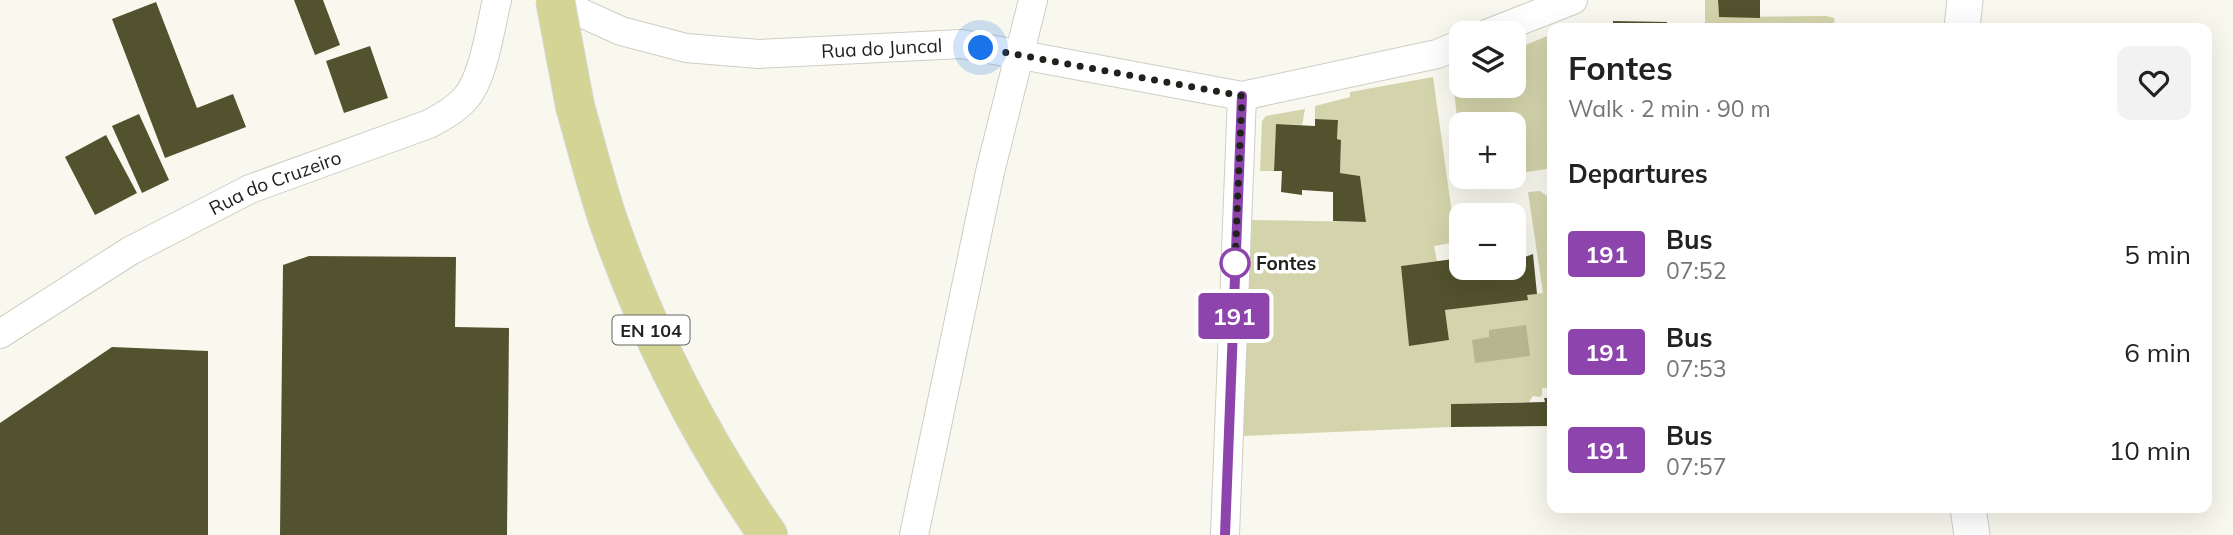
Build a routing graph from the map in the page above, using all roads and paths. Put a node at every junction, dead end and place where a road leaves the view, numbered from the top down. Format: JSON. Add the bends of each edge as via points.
{"nodes":[{"id":1,"x":497,"y":0,"type":"edge"},
{"id":2,"x":554,"y":0,"type":"edge"},
{"id":3,"x":1033,"y":0,"type":"edge"},
{"id":4,"x":1573,"y":0,"type":"edge"},
{"id":5,"x":1965,"y":0,"type":"edge"},
{"id":6,"x":1520,"y":21,"type":"edge"},
{"id":7,"x":1963,"y":23,"type":"edge"},
{"id":8,"x":1449,"y":49,"type":"edge"},
{"id":9,"x":1019,"y":57,"type":"junction"},
{"id":10,"x":1242,"y":96,"type":"junction"},
{"id":11,"x":0,"y":334,"type":"edge"},
{"id":12,"x":1969,"y":513,"type":"edge"},
{"id":13,"x":768,"y":535,"type":"edge"},
{"id":14,"x":914,"y":535,"type":"edge"},
{"id":15,"x":1225,"y":535,"type":"edge"},
{"id":16,"x":1972,"y":535,"type":"edge"}],
"edges":[{"from":1,"to":11,"type":"street","name":"Rua do Cruzeiro","via":[[477,76],[466,98],[448,115],[250,189],[130,251]]},
{"from":2,"to":9,"type":"street","name":"Rua do Juncal","via":[[621,31],[686,48],[759,54],[962,44]]},
{"from":2,"to":13,"type":"main road","number":"EN 104","bridge":true,"via":[[575,106],[609,222],[650,326],[697,423]]},
{"from":3,"to":9,"type":"street"},
{"from":4,"to":6,"type":"street"},
{"from":5,"to":7,"type":"street"},
{"from":8,"to":10,"type":"street","name":"Rua do Juncal"},
{"from":9,"to":10,"type":"street","name":"Rua do Juncal"},
{"from":9,"to":14,"type":"street","via":[[990,172]]},
{"from":10,"to":15,"type":"street"},
{"from":12,"to":16,"type":"street"}]}
